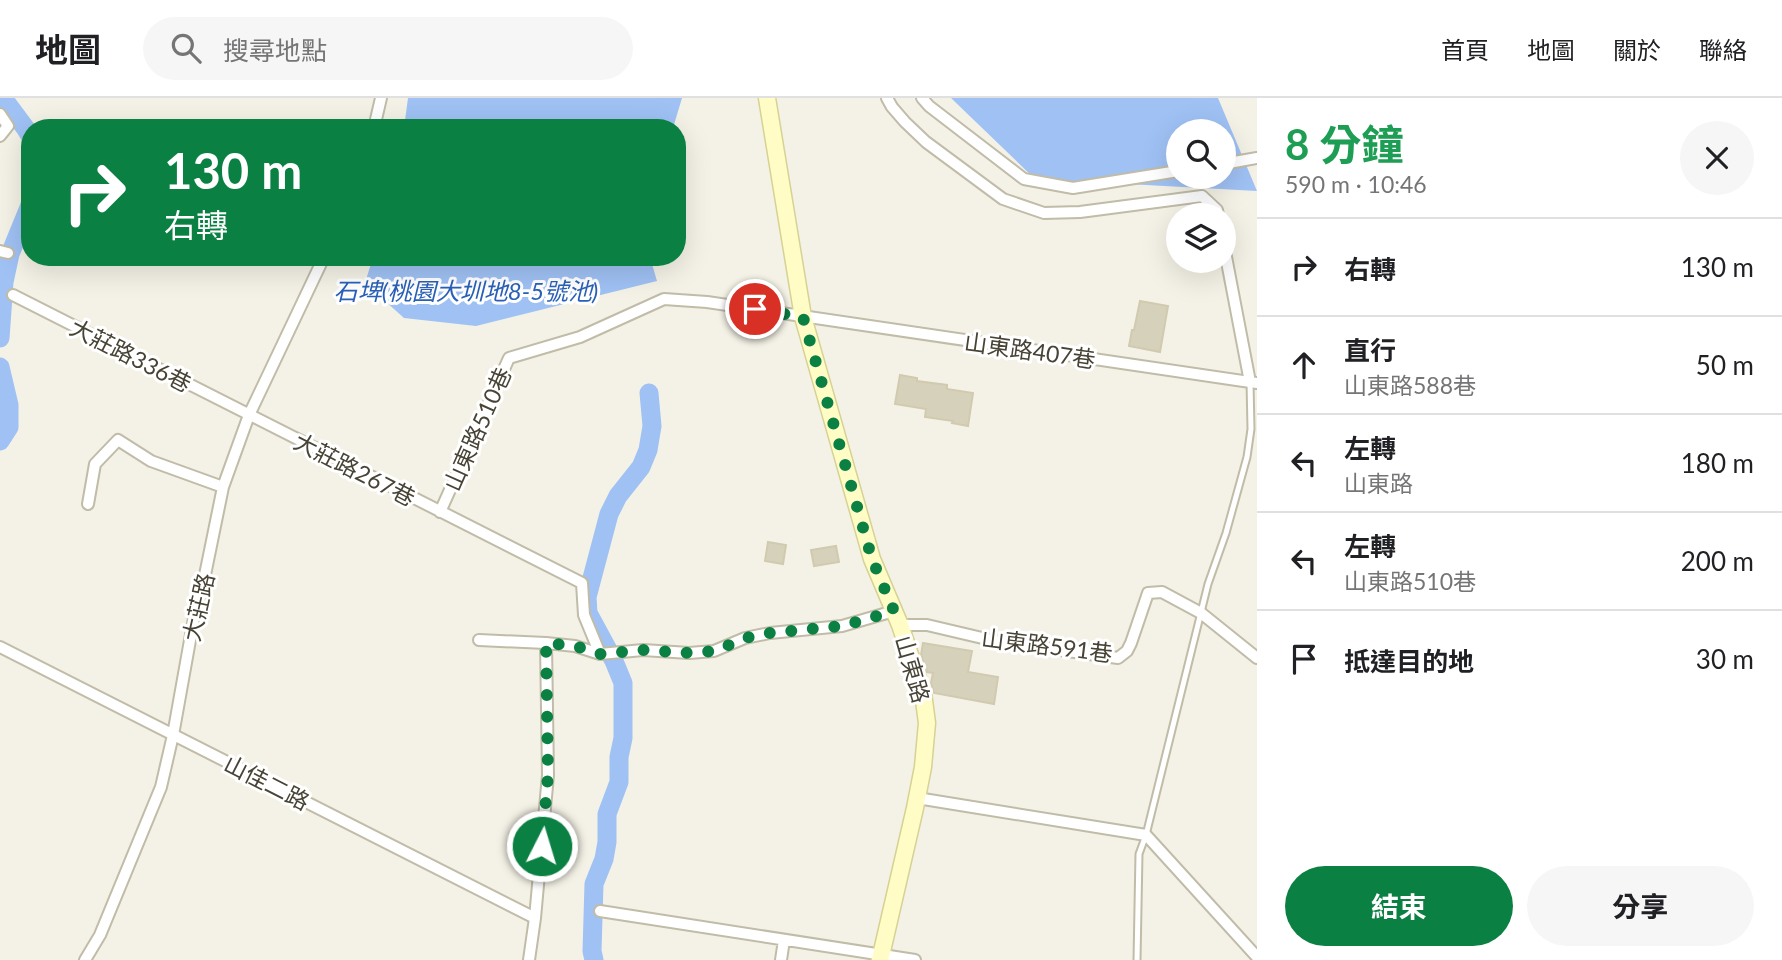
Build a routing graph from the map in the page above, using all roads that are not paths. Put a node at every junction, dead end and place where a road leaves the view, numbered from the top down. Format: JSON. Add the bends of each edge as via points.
{"nodes":[{"id":1,"x":381,"y":98,"type":"edge"},
{"id":2,"x":767,"y":98,"type":"edge"},
{"id":3,"x":887,"y":98,"type":"edge"},
{"id":4,"x":922,"y":98,"type":"edge"},
{"id":5,"x":0,"y":114,"type":"edge"},
{"id":6,"x":376,"y":119,"type":"edge"},
{"id":7,"x":0,"y":136,"type":"edge"},
{"id":8,"x":1257,"y":158,"type":"edge"},
{"id":9,"x":1236,"y":162,"type":"edge"},
{"id":10,"x":1166,"y":173,"type":"edge"},
{"id":11,"x":1210,"y":203,"type":"edge"},
{"id":12,"x":320,"y":266,"type":"edge"},
{"id":13,"x":1230,"y":273,"type":"edge"},
{"id":14,"x":13,"y":295,"type":"dead end"},
{"id":15,"x":803,"y":317,"type":"junction"},
{"id":16,"x":1253,"y":382,"type":"edge"},
{"id":17,"x":249,"y":415,"type":"junction"},
{"id":18,"x":223,"y":487,"type":"junction"},
{"id":19,"x":88,"y":504,"type":"dead end"},
{"id":20,"x":440,"y":512,"type":"junction"},
{"id":21,"x":1201,"y":613,"type":"junction"},
{"id":22,"x":897,"y":618,"type":"junction"},
{"id":23,"x":480,"y":640,"type":"dead end"},
{"id":24,"x":546,"y":643,"type":"junction"},
{"id":25,"x":0,"y":647,"type":"edge"},
{"id":26,"x":600,"y":654,"type":"junction"},
{"id":27,"x":1257,"y":659,"type":"edge"},
{"id":28,"x":173,"y":735,"type":"junction"},
{"id":29,"x":917,"y":798,"type":"junction"},
{"id":30,"x":1146,"y":835,"type":"junction"},
{"id":31,"x":600,"y":911,"type":"dead end"},
{"id":32,"x":535,"y":918,"type":"junction"},
{"id":33,"x":784,"y":940,"type":"junction"},
{"id":34,"x":1257,"y":957,"type":"edge"},
{"id":35,"x":880,"y":958,"type":"edge"},
{"id":36,"x":85,"y":960,"type":"edge"},
{"id":37,"x":529,"y":960,"type":"edge"},
{"id":38,"x":781,"y":960,"type":"edge"},
{"id":39,"x":915,"y":960,"type":"edge"},
{"id":40,"x":1137,"y":960,"type":"edge"}],
"edges":[{"from":1,"to":6,"type":"street"},
{"from":2,"to":15,"type":"street","name":"山東路"},
{"from":3,"to":11,"type":"street","via":[[926,142],[1003,199],[1033,210],[1080,212],[1202,196]]},
{"from":4,"to":10,"type":"street","via":[[1024,179],[1073,188]]},
{"from":5,"to":7,"type":"street","via":[[8,126]]},
{"from":8,"to":9,"type":"street"},
{"from":12,"to":17,"type":"street","name":"大莊路"},
{"from":13,"to":16,"type":"street"},
{"from":14,"to":17,"type":"street","name":"大莊路336巷"},
{"from":15,"to":16,"type":"street","name":"山東路407巷"},
{"from":15,"to":20,"type":"street","name":"山東路510巷","via":[[664,299],[580,337],[509,358]]},
{"from":15,"to":22,"type":"street","name":"山東路","via":[[872,559]]},
{"from":16,"to":21,"type":"lane","via":[[1247,457]]},
{"from":17,"to":18,"type":"street","name":"大莊路"},
{"from":17,"to":20,"type":"street","name":"大莊路267巷"},
{"from":18,"to":19,"type":"street","via":[[151,461],[118,440],[96,464]]},
{"from":18,"to":28,"type":"street","name":"大莊路"},
{"from":20,"to":26,"type":"street","name":"大莊路267巷","via":[[582,583],[584,615]]},
{"from":21,"to":22,"type":"street","name":"山東路591巷","via":[[1162,592],[1147,593],[1131,643],[1118,658],[995,641]]},
{"from":21,"to":27,"type":"street","name":"山東路591巷"},
{"from":21,"to":30,"type":"lane"},
{"from":22,"to":26,"type":"street","via":[[770,633],[715,651]]},
{"from":22,"to":29,"type":"street","name":"山東路","via":[[923,693],[927,723]]},
{"from":23,"to":24,"type":"street"},
{"from":24,"to":26,"type":"street"},
{"from":24,"to":32,"type":"street","via":[[548,775]]},
{"from":25,"to":28,"type":"street","name":"山佳二路"},
{"from":28,"to":32,"type":"street","name":"山佳二路"},
{"from":28,"to":36,"type":"street","name":"大莊路","via":[[161,787],[100,935]]},
{"from":29,"to":30,"type":"street"},
{"from":29,"to":35,"type":"street","name":"山東路"},
{"from":30,"to":34,"type":"street"},
{"from":30,"to":40,"type":"lane","via":[[1139,854]]},
{"from":31,"to":33,"type":"street"},
{"from":32,"to":37,"type":"street"},
{"from":33,"to":35,"type":"street"},
{"from":33,"to":38,"type":"street"},
{"from":35,"to":39,"type":"street"}]}
